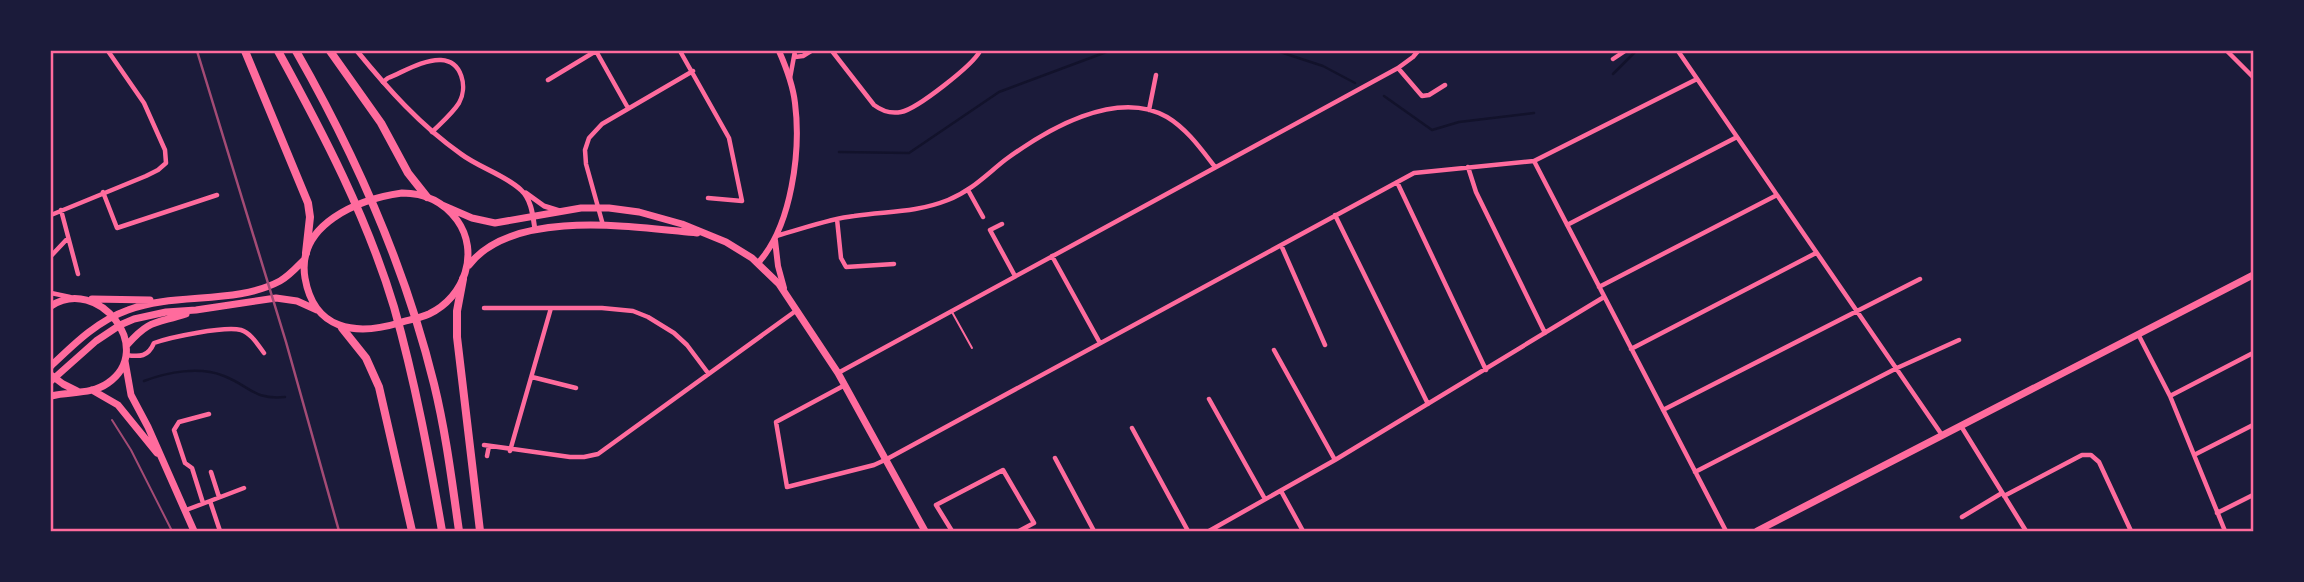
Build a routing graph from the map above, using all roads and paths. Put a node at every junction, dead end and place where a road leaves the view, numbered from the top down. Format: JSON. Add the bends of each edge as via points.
{"nodes":[{"id":1,"x":108,"y":51,"type":"edge"},
{"id":2,"x":245,"y":51,"type":"edge"},
{"id":3,"x":278,"y":51,"type":"edge"},
{"id":4,"x":296,"y":51,"type":"edge"},
{"id":5,"x":331,"y":51,"type":"edge"},
{"id":6,"x":357,"y":51,"type":"edge"},
{"id":7,"x":596,"y":51,"type":"edge"},
{"id":8,"x":680,"y":51,"type":"edge"},
{"id":9,"x":779,"y":51,"type":"edge"},
{"id":10,"x":811,"y":51,"type":"edge"},
{"id":11,"x":832,"y":51,"type":"edge"},
{"id":12,"x":980,"y":51,"type":"edge"},
{"id":13,"x":1418,"y":51,"type":"edge"},
{"id":14,"x":1625,"y":51,"type":"edge"},
{"id":15,"x":1678,"y":51,"type":"edge"},
{"id":16,"x":2227,"y":51,"type":"edge"},
{"id":17,"x":795,"y":54,"type":"edge"},
{"id":18,"x":1613,"y":59,"type":"dead end"},
{"id":19,"x":1398,"y":68,"type":"junction"},
{"id":20,"x":693,"y":71,"type":"junction"},
{"id":21,"x":1156,"y":75,"type":"dead end"},
{"id":22,"x":2253,"y":76,"type":"edge"},
{"id":23,"x":789,"y":79,"type":"junction"},
{"id":24,"x":1697,"y":79,"type":"junction"},
{"id":25,"x":548,"y":80,"type":"dead end"},
{"id":26,"x":383,"y":82,"type":"junction"},
{"id":27,"x":1445,"y":85,"type":"dead end"},
{"id":28,"x":628,"y":108,"type":"junction"},
{"id":29,"x":1149,"y":110,"type":"junction"},
{"id":30,"x":432,"y":132,"type":"junction"},
{"id":31,"x":1737,"y":136,"type":"junction"},
{"id":32,"x":1534,"y":161,"type":"junction"},
{"id":33,"x":1215,"y":167,"type":"junction"},
{"id":34,"x":1468,"y":167,"type":"junction"},
{"id":35,"x":1396,"y":182,"type":"junction"},
{"id":36,"x":968,"y":190,"type":"junction"},
{"id":37,"x":523,"y":191,"type":"junction"},
{"id":38,"x":103,"y":192,"type":"junction"},
{"id":39,"x":217,"y":195,"type":"dead end"},
{"id":40,"x":1777,"y":195,"type":"junction"},
{"id":41,"x":427,"y":197,"type":"junction"},
{"id":42,"x":708,"y":198,"type":"dead end"},
{"id":43,"x":442,"y":205,"type":"junction"},
{"id":44,"x":598,"y":207,"type":"junction"},
{"id":45,"x":61,"y":209,"type":"junction"},
{"id":46,"x":560,"y":211,"type":"junction"},
{"id":47,"x":51,"y":215,"type":"edge"},
{"id":48,"x":1335,"y":215,"type":"junction"},
{"id":49,"x":533,"y":216,"type":"junction"},
{"id":50,"x":983,"y":216,"type":"dead end"},
{"id":51,"x":837,"y":219,"type":"junction"},
{"id":52,"x":1002,"y":224,"type":"dead end"},
{"id":53,"x":1567,"y":225,"type":"junction"},
{"id":54,"x":604,"y":226,"type":"junction"},
{"id":55,"x":535,"y":230,"type":"junction"},
{"id":56,"x":703,"y":233,"type":"junction"},
{"id":57,"x":776,"y":237,"type":"junction"},
{"id":58,"x":68,"y":238,"type":"junction"},
{"id":59,"x":1281,"y":245,"type":"junction"},
{"id":60,"x":1816,"y":253,"type":"junction"},
{"id":61,"x":51,"y":256,"type":"edge"},
{"id":62,"x":1052,"y":256,"type":"junction"},
{"id":63,"x":305,"y":257,"type":"junction"},
{"id":64,"x":758,"y":263,"type":"junction"},
{"id":65,"x":894,"y":264,"type":"dead end"},
{"id":66,"x":468,"y":266,"type":"junction"},
{"id":67,"x":78,"y":274,"type":"dead end"},
{"id":68,"x":2253,"y":275,"type":"edge"},
{"id":69,"x":1015,"y":276,"type":"junction"},
{"id":70,"x":463,"y":279,"type":"junction"},
{"id":71,"x":1920,"y":279,"type":"dead end"},
{"id":72,"x":1599,"y":287,"type":"junction"},
{"id":73,"x":785,"y":291,"type":"junction"},
{"id":74,"x":51,"y":293,"type":"edge"},
{"id":75,"x":1604,"y":297,"type":"junction"},
{"id":76,"x":74,"y":298,"type":"junction"},
{"id":77,"x":84,"y":299,"type":"junction"},
{"id":78,"x":167,"y":301,"type":"junction"},
{"id":79,"x":51,"y":306,"type":"edge"},
{"id":80,"x":484,"y":308,"type":"dead end"},
{"id":81,"x":551,"y":308,"type":"junction"},
{"id":82,"x":798,"y":309,"type":"junction"},
{"id":83,"x":196,"y":310,"type":"junction"},
{"id":84,"x":318,"y":310,"type":"junction"},
{"id":85,"x":1857,"y":310,"type":"junction"},
{"id":86,"x":952,"y":311,"type":"junction"},
{"id":87,"x":113,"y":316,"type":"junction"},
{"id":88,"x":120,"y":325,"type":"junction"},
{"id":89,"x":342,"y":328,"type":"junction"},
{"id":90,"x":1545,"y":333,"type":"junction"},
{"id":91,"x":2137,"y":334,"type":"junction"},
{"id":92,"x":1959,"y":340,"type":"dead end"},
{"id":93,"x":1100,"y":343,"type":"junction"},
{"id":94,"x":127,"y":345,"type":"junction"},
{"id":95,"x":1325,"y":345,"type":"dead end"},
{"id":96,"x":972,"y":348,"type":"dead end"},
{"id":97,"x":1274,"y":349,"type":"dead end"},
{"id":98,"x":1631,"y":349,"type":"junction"},
{"id":99,"x":264,"y":353,"type":"dead end"},
{"id":100,"x":2253,"y":353,"type":"edge"},
{"id":101,"x":125,"y":358,"type":"junction"},
{"id":102,"x":51,"y":366,"type":"edge"},
{"id":103,"x":1896,"y":368,"type":"junction"},
{"id":104,"x":1486,"y":370,"type":"junction"},
{"id":105,"x":708,"y":373,"type":"junction"},
{"id":106,"x":838,"y":373,"type":"junction"},
{"id":107,"x":532,"y":377,"type":"junction"},
{"id":108,"x":52,"y":378,"type":"edge"},
{"id":109,"x":845,"y":385,"type":"junction"},
{"id":110,"x":576,"y":388,"type":"dead end"},
{"id":111,"x":92,"y":390,"type":"junction"},
{"id":112,"x":79,"y":391,"type":"junction"},
{"id":113,"x":51,"y":396,"type":"edge"},
{"id":114,"x":2169,"y":396,"type":"junction"},
{"id":115,"x":1209,"y":398,"type":"dead end"},
{"id":116,"x":1428,"y":404,"type":"junction"},
{"id":117,"x":1663,"y":410,"type":"junction"},
{"id":118,"x":209,"y":414,"type":"dead end"},
{"id":119,"x":1961,"y":425,"type":"junction"},
{"id":120,"x":2253,"y":425,"type":"edge"},
{"id":121,"x":1132,"y":428,"type":"dead end"},
{"id":122,"x":1942,"y":435,"type":"junction"},
{"id":123,"x":510,"y":451,"type":"junction"},
{"id":124,"x":2194,"y":455,"type":"junction"},
{"id":125,"x":487,"y":456,"type":"dead end"},
{"id":126,"x":1055,"y":458,"type":"dead end"},
{"id":127,"x":162,"y":459,"type":"junction"},
{"id":128,"x":887,"y":459,"type":"junction"},
{"id":129,"x":1335,"y":460,"type":"junction"},
{"id":130,"x":211,"y":472,"type":"dead end"},
{"id":131,"x":1695,"y":472,"type":"junction"},
{"id":132,"x":244,"y":488,"type":"dead end"},
{"id":133,"x":1281,"y":491,"type":"junction"},
{"id":134,"x":2003,"y":495,"type":"junction"},
{"id":135,"x":2253,"y":495,"type":"edge"},
{"id":136,"x":219,"y":497,"type":"junction"},
{"id":137,"x":1265,"y":499,"type":"junction"},
{"id":138,"x":206,"y":502,"type":"junction"},
{"id":139,"x":186,"y":510,"type":"junction"},
{"id":140,"x":2217,"y":513,"type":"junction"},
{"id":141,"x":1962,"y":517,"type":"dead end"},
{"id":142,"x":194,"y":531,"type":"edge"},
{"id":143,"x":220,"y":531,"type":"edge"},
{"id":144,"x":412,"y":531,"type":"edge"},
{"id":145,"x":442,"y":531,"type":"edge"},
{"id":146,"x":459,"y":531,"type":"edge"},
{"id":147,"x":480,"y":531,"type":"edge"},
{"id":148,"x":925,"y":531,"type":"edge"},
{"id":149,"x":952,"y":531,"type":"edge"},
{"id":150,"x":1019,"y":531,"type":"edge"},
{"id":151,"x":1094,"y":531,"type":"edge"},
{"id":152,"x":1188,"y":531,"type":"edge"},
{"id":153,"x":1209,"y":531,"type":"edge"},
{"id":154,"x":1303,"y":531,"type":"edge"},
{"id":155,"x":1726,"y":531,"type":"edge"},
{"id":156,"x":1759,"y":531,"type":"edge"},
{"id":157,"x":2026,"y":531,"type":"edge"},
{"id":158,"x":2131,"y":531,"type":"edge"},
{"id":159,"x":2225,"y":531,"type":"edge"}],
"edges":[{"from":1,"to":38,"type":"street","via":[[144,103],[166,163]]},
{"from":2,"to":63,"type":"highway","via":[[308,203]]},
{"from":3,"to":145,"type":"highway","via":[[339,165],[393,305],[416,388]]},
{"from":4,"to":146,"type":"highway","via":[[355,161],[408,296],[436,395]]},
{"from":5,"to":41,"type":"highway"},
{"from":6,"to":26,"type":"street"},
{"from":7,"to":25,"type":"street"},
{"from":7,"to":28,"type":"street"},
{"from":8,"to":20,"type":"street"},
{"from":9,"to":23,"type":"main road"},
{"from":10,"to":17,"type":"street"},
{"from":11,"to":12,"type":"street","via":[[869,100],[890,112],[912,108],[974,61]]},
{"from":13,"to":19,"type":"street"},
{"from":14,"to":18,"type":"street"},
{"from":15,"to":24,"type":"street"},
{"from":16,"to":22,"type":"street"},
{"from":17,"to":23,"type":"street"},
{"from":19,"to":27,"type":"street","via":[[1422,96]]},
{"from":19,"to":33,"type":"street"},
{"from":20,"to":28,"type":"street"},
{"from":20,"to":42,"type":"street","via":[[729,138],[742,201]]},
{"from":21,"to":29,"type":"street"},
{"from":23,"to":57,"type":"main road","via":[[796,116],[796,155]]},
{"from":24,"to":31,"type":"street"},
{"from":24,"to":32,"type":"street"},
{"from":26,"to":30,"type":"street"},
{"from":26,"to":30,"type":"street","via":[[436,60],[456,66],[462,79],[460,102]]},
{"from":28,"to":44,"type":"street","via":[[597,128],[586,144],[586,164]]},
{"from":29,"to":33,"type":"street","via":[[1188,133]]},
{"from":29,"to":36,"type":"street","via":[[1116,108],[1059,126]]},
{"from":30,"to":37,"type":"street"},
{"from":31,"to":40,"type":"street"},
{"from":31,"to":53,"type":"street"},
{"from":32,"to":34,"type":"street"},
{"from":32,"to":53,"type":"street"},
{"from":33,"to":62,"type":"street"},
{"from":34,"to":35,"type":"street","via":[[1421,171]]},
{"from":34,"to":90,"type":"street"},
{"from":35,"to":48,"type":"street"},
{"from":35,"to":104,"type":"street"},
{"from":36,"to":50,"type":"street"},
{"from":36,"to":51,"type":"street","via":[[929,207]]},
{"from":37,"to":46,"type":"street"},
{"from":37,"to":49,"type":"street"},
{"from":38,"to":39,"type":"street","via":[[117,228]]},
{"from":38,"to":45,"type":"street"},
{"from":40,"to":60,"type":"street"},
{"from":40,"to":72,"type":"street"},
{"from":41,"to":43,"type":"main road"},
{"from":41,"to":63,"type":"main road","via":[[402,193],[332,217],[320,228]]},
{"from":43,"to":49,"type":"main road","via":[[486,222]]},
{"from":43,"to":66,"type":"main road","via":[[465,234]]},
{"from":44,"to":46,"type":"main road"},
{"from":44,"to":54,"type":"street"},
{"from":44,"to":56,"type":"main road","via":[[660,217]]},
{"from":45,"to":47,"type":"street"},
{"from":45,"to":58,"type":"street"},
{"from":46,"to":49,"type":"main road"},
{"from":48,"to":59,"type":"street"},
{"from":48,"to":116,"type":"street"},
{"from":49,"to":55,"type":"street"},
{"from":51,"to":57,"type":"street"},
{"from":51,"to":65,"type":"street","via":[[846,267]]},
{"from":52,"to":69,"type":"street","via":[[990,230]]},
{"from":53,"to":72,"type":"street"},
{"from":54,"to":55,"type":"main road"},
{"from":54,"to":56,"type":"main road"},
{"from":55,"to":66,"type":"main road","via":[[495,241]]},
{"from":56,"to":64,"type":"main road"},
{"from":57,"to":64,"type":"main road"},
{"from":57,"to":73,"type":"main road"},
{"from":58,"to":61,"type":"street"},
{"from":58,"to":67,"type":"street"},
{"from":59,"to":93,"type":"street"},
{"from":59,"to":95,"type":"street"},
{"from":60,"to":85,"type":"street"},
{"from":60,"to":98,"type":"street"},
{"from":62,"to":69,"type":"street"},
{"from":62,"to":93,"type":"street"},
{"from":63,"to":78,"type":"main road","via":[[276,283]]},
{"from":63,"to":84,"type":"main road","via":[[307,287]]},
{"from":64,"to":73,"type":"main road"},
{"from":66,"to":70,"type":"main road"},
{"from":68,"to":91,"type":"main road"},
{"from":69,"to":86,"type":"street"},
{"from":70,"to":89,"type":"main road","via":[[444,303],[429,313],[369,330]]},
{"from":70,"to":147,"type":"highway","via":[[456,327]]},
{"from":71,"to":85,"type":"street"},
{"from":72,"to":75,"type":"street"},
{"from":73,"to":82,"type":"main road"},
{"from":74,"to":76,"type":"street"},
{"from":75,"to":90,"type":"street"},
{"from":75,"to":98,"type":"street"},
{"from":76,"to":77,"type":"main road"},
{"from":76,"to":79,"type":"main road"},
{"from":77,"to":78,"type":"main road"},
{"from":77,"to":87,"type":"main road"},
{"from":78,"to":87,"type":"main road"},
{"from":80,"to":81,"type":"street"},
{"from":81,"to":105,"type":"street","via":[[620,308],[648,317],[687,345]]},
{"from":81,"to":107,"type":"street"},
{"from":82,"to":105,"type":"street"},
{"from":82,"to":106,"type":"main road"},
{"from":83,"to":84,"type":"main road","via":[[282,298]]},
{"from":83,"to":88,"type":"main road","via":[[147,316]]},
{"from":83,"to":94,"type":"main road","via":[[147,325]]},
{"from":84,"to":89,"type":"main road"},
{"from":85,"to":103,"type":"street"},
{"from":85,"to":117,"type":"street"},
{"from":86,"to":96,"type":"lane"},
{"from":86,"to":106,"type":"street"},
{"from":87,"to":88,"type":"main road"},
{"from":87,"to":102,"type":"main road"},
{"from":88,"to":94,"type":"main road"},
{"from":88,"to":108,"type":"main road"},
{"from":89,"to":144,"type":"highway","via":[[366,358],[379,387]]},
{"from":90,"to":104,"type":"street"},
{"from":91,"to":114,"type":"street"},
{"from":91,"to":119,"type":"main road"},
{"from":92,"to":103,"type":"street"},
{"from":93,"to":128,"type":"street"},
{"from":94,"to":101,"type":"main road"},
{"from":97,"to":129,"type":"street"},
{"from":98,"to":117,"type":"street"},
{"from":99,"to":101,"type":"street","via":[[241,330],[220,330],[167,339],[154,343],[146,355]]},
{"from":100,"to":114,"type":"street"},
{"from":101,"to":111,"type":"main road","via":[[111,381]]},
{"from":101,"to":127,"type":"main road","via":[[131,395]]},
{"from":103,"to":122,"type":"street"},
{"from":103,"to":131,"type":"street"},
{"from":104,"to":116,"type":"street"},
{"from":105,"to":123,"type":"street","via":[[598,454],[570,457]]},
{"from":106,"to":109,"type":"main road"},
{"from":107,"to":110,"type":"street"},
{"from":107,"to":123,"type":"street"},
{"from":108,"to":112,"type":"main road"},
{"from":109,"to":128,"type":"main road"},
{"from":109,"to":128,"type":"street","via":[[776,422],[787,487]]},
{"from":111,"to":112,"type":"main road"},
{"from":111,"to":127,"type":"main road","via":[[118,405]]},
{"from":112,"to":113,"type":"main road"},
{"from":114,"to":124,"type":"street"},
{"from":115,"to":137,"type":"street"},
{"from":116,"to":129,"type":"street"},
{"from":117,"to":131,"type":"street"},
{"from":118,"to":138,"type":"street","via":[[178,422],[174,430]]},
{"from":119,"to":122,"type":"main road"},
{"from":119,"to":134,"type":"street"},
{"from":120,"to":124,"type":"street"},
{"from":121,"to":152,"type":"street"},
{"from":122,"to":156,"type":"main road"},
{"from":123,"to":125,"type":"street","via":[[486,446]]},
{"from":124,"to":140,"type":"street"},
{"from":126,"to":151,"type":"street"},
{"from":127,"to":139,"type":"main road"},
{"from":128,"to":148,"type":"main road"},
{"from":129,"to":133,"type":"street"},
{"from":130,"to":136,"type":"street"},
{"from":131,"to":155,"type":"street"},
{"from":132,"to":136,"type":"street"},
{"from":133,"to":137,"type":"street"},
{"from":133,"to":154,"type":"street"},
{"from":134,"to":141,"type":"street"},
{"from":134,"to":157,"type":"street"},
{"from":134,"to":158,"type":"street","via":[[2088,454],[2099,462]]},
{"from":135,"to":140,"type":"street"},
{"from":136,"to":138,"type":"street"},
{"from":137,"to":153,"type":"street"},
{"from":138,"to":139,"type":"street"},
{"from":138,"to":143,"type":"street"},
{"from":139,"to":142,"type":"main road"},
{"from":140,"to":159,"type":"street"},
{"from":149,"to":150,"type":"street","via":[[936,505],[1003,470],[1034,523]]}]}
